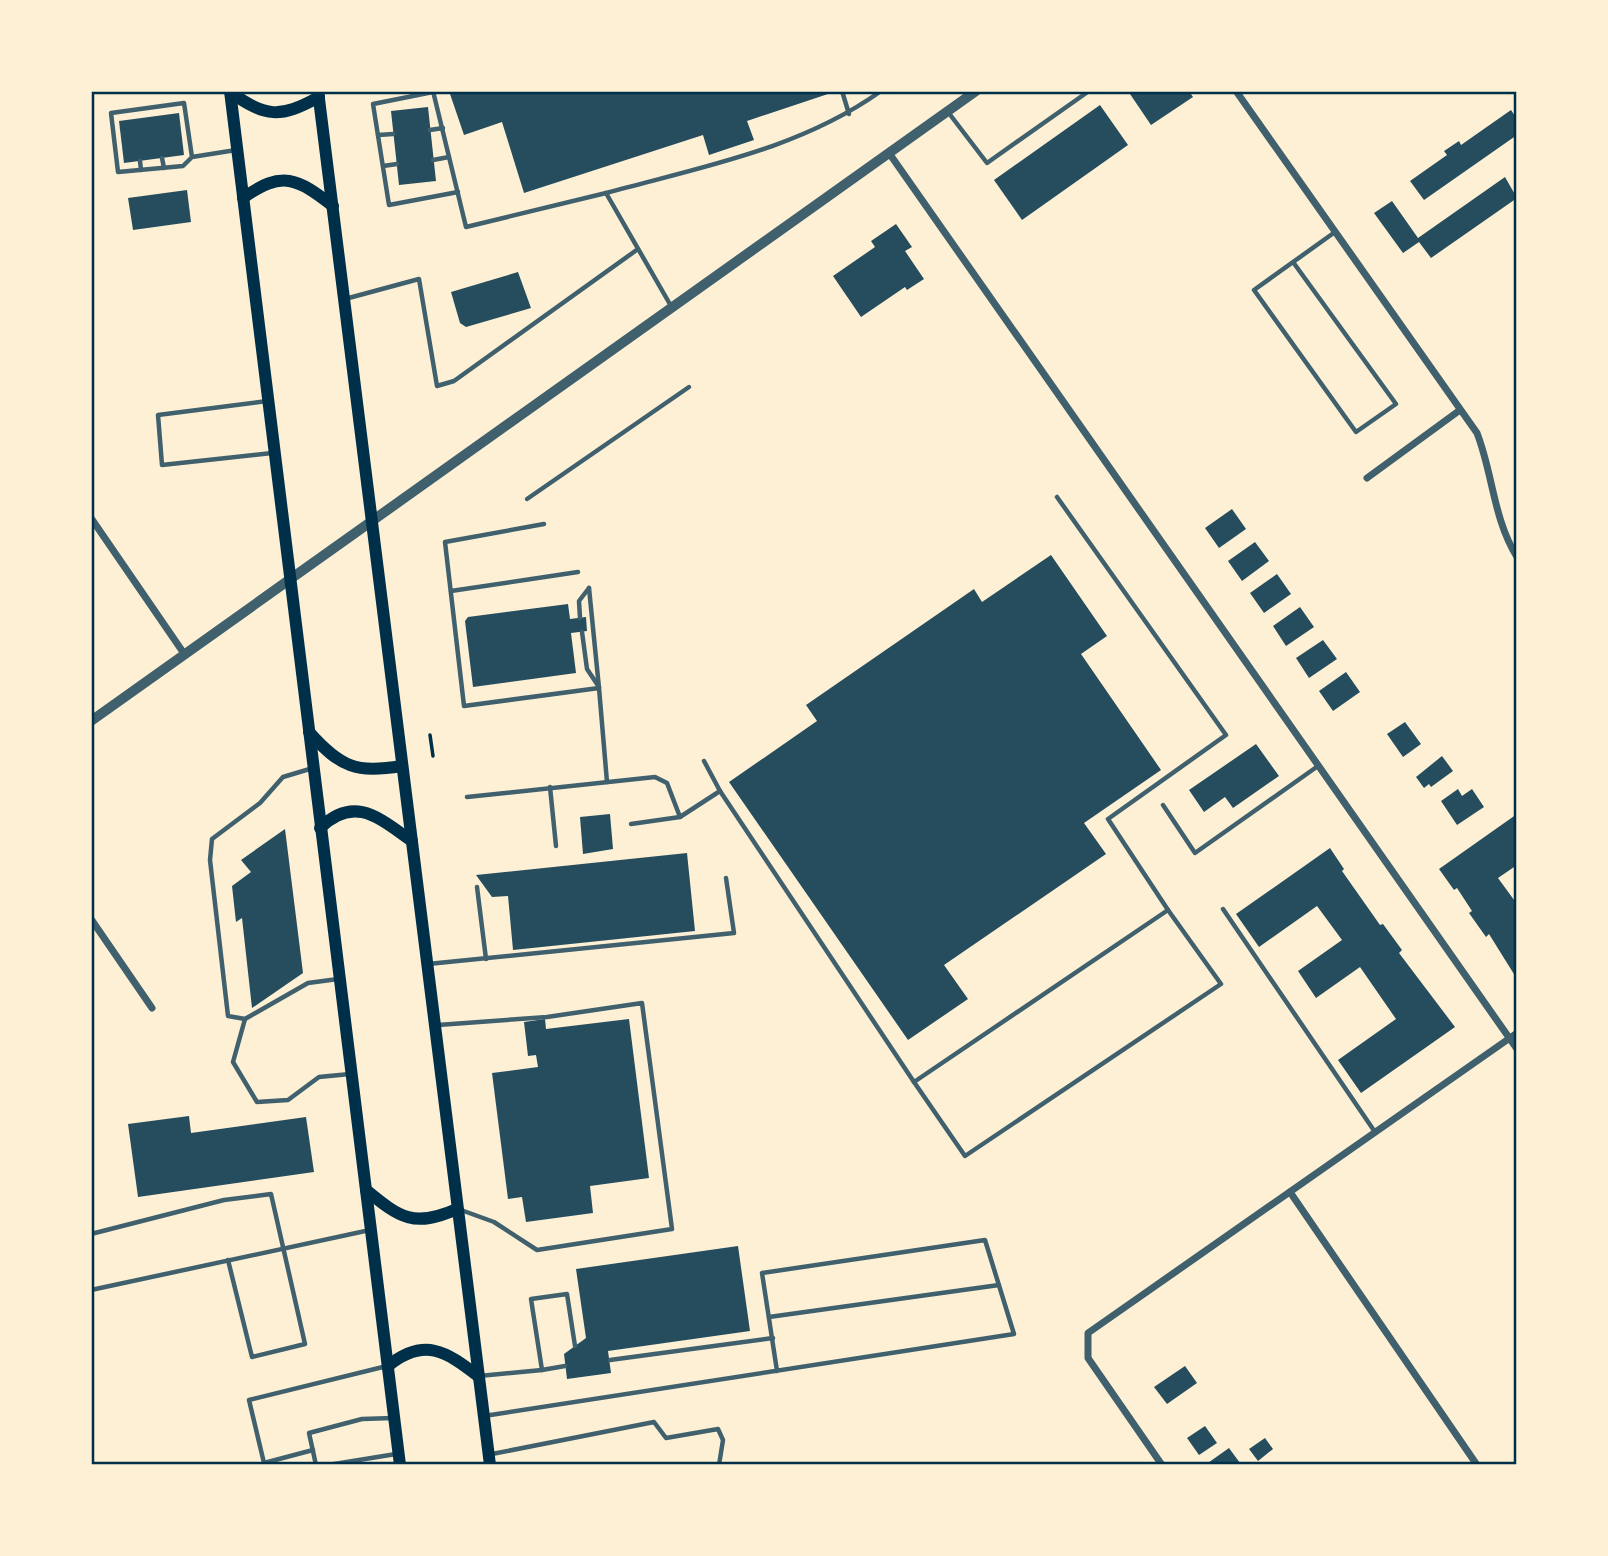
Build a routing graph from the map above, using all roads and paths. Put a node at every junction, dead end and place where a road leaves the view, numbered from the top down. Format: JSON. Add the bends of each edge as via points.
{"nodes":[{"id":1,"x":230,"y":91,"type":"edge"},
{"id":2,"x":433,"y":91,"type":"edge"},
{"id":3,"x":842,"y":91,"type":"edge"},
{"id":4,"x":881,"y":91,"type":"edge"},
{"id":5,"x":976,"y":91,"type":"edge"},
{"id":6,"x":1089,"y":91,"type":"edge"},
{"id":7,"x":1236,"y":91,"type":"edge"},
{"id":8,"x":321,"y":93,"type":"edge"},
{"id":9,"x":156,"y":107,"type":"junction"},
{"id":10,"x":135,"y":110,"type":"junction"},
{"id":11,"x":948,"y":111,"type":"junction"},
{"id":12,"x":849,"y":114,"type":"junction"},
{"id":13,"x":157,"y":116,"type":"dead end"},
{"id":14,"x":136,"y":118,"type":"dead end"},
{"id":15,"x":443,"y":128,"type":"junction"},
{"id":16,"x":430,"y":130,"type":"dead end"},
{"id":17,"x":393,"y":134,"type":"dead end"},
{"id":18,"x":378,"y":135,"type":"junction"},
{"id":19,"x":237,"y":149,"type":"junction"},
{"id":20,"x":889,"y":153,"type":"junction"},
{"id":21,"x":192,"y":157,"type":"junction"},
{"id":22,"x":449,"y":157,"type":"junction"},
{"id":23,"x":162,"y":158,"type":"dead end"},
{"id":24,"x":433,"y":160,"type":"dead end"},
{"id":25,"x":140,"y":161,"type":"dead end"},
{"id":26,"x":397,"y":164,"type":"dead end"},
{"id":27,"x":383,"y":166,"type":"junction"},
{"id":28,"x":164,"y":168,"type":"junction"},
{"id":29,"x":141,"y":170,"type":"junction"},
{"id":30,"x":458,"y":192,"type":"junction"},
{"id":31,"x":606,"y":193,"type":"junction"},
{"id":32,"x":243,"y":198,"type":"junction"},
{"id":33,"x":333,"y":206,"type":"junction"},
{"id":34,"x":1335,"y":232,"type":"junction"},
{"id":35,"x":638,"y":249,"type":"junction"},
{"id":36,"x":1293,"y":262,"type":"junction"},
{"id":37,"x":344,"y":299,"type":"junction"},
{"id":38,"x":671,"y":306,"type":"junction"},
{"id":39,"x":689,"y":387,"type":"dead end"},
{"id":40,"x":268,"y":401,"type":"junction"},
{"id":41,"x":1460,"y":410,"type":"junction"},
{"id":42,"x":275,"y":453,"type":"junction"},
{"id":43,"x":1367,"y":478,"type":"dead end"},
{"id":44,"x":1057,"y":497,"type":"dead end"},
{"id":45,"x":527,"y":499,"type":"dead end"},
{"id":46,"x":91,"y":518,"type":"edge"},
{"id":47,"x":371,"y":519,"type":"junction"},
{"id":48,"x":544,"y":524,"type":"dead end"},
{"id":49,"x":1517,"y":557,"type":"edge"},
{"id":50,"x":578,"y":572,"type":"dead end"},
{"id":51,"x":290,"y":578,"type":"junction"},
{"id":52,"x":451,"y":591,"type":"junction"},
{"id":53,"x":580,"y":618,"type":"dead end"},
{"id":54,"x":582,"y":632,"type":"dead end"},
{"id":55,"x":185,"y":655,"type":"junction"},
{"id":56,"x":599,"y":688,"type":"junction"},
{"id":57,"x":91,"y":721,"type":"edge"},
{"id":58,"x":309,"y":732,"type":"junction"},
{"id":59,"x":430,"y":735,"type":"dead end"},
{"id":60,"x":433,"y":755,"type":"dead end"},
{"id":61,"x":704,"y":761,"type":"dead end"},
{"id":62,"x":402,"y":766,"type":"junction"},
{"id":63,"x":1319,"y":766,"type":"junction"},
{"id":64,"x":313,"y":768,"type":"junction"},
{"id":65,"x":607,"y":782,"type":"junction"},
{"id":66,"x":550,"y":787,"type":"junction"},
{"id":67,"x":720,"y":791,"type":"junction"},
{"id":68,"x":467,"y":797,"type":"dead end"},
{"id":69,"x":1163,"y":805,"type":"dead end"},
{"id":70,"x":680,"y":817,"type":"junction"},
{"id":71,"x":631,"y":824,"type":"dead end"},
{"id":72,"x":320,"y":828,"type":"junction"},
{"id":73,"x":412,"y":841,"type":"junction"},
{"id":74,"x":556,"y":846,"type":"dead end"},
{"id":75,"x":726,"y":878,"type":"dead end"},
{"id":76,"x":477,"y":887,"type":"dead end"},
{"id":77,"x":1223,"y":909,"type":"dead end"},
{"id":78,"x":1168,"y":910,"type":"junction"},
{"id":79,"x":91,"y":919,"type":"edge"},
{"id":80,"x":486,"y":959,"type":"junction"},
{"id":81,"x":427,"y":964,"type":"junction"},
{"id":82,"x":339,"y":979,"type":"junction"},
{"id":83,"x":152,"y":1008,"type":"dead end"},
{"id":84,"x":245,"y":1019,"type":"junction"},
{"id":85,"x":435,"y":1026,"type":"junction"},
{"id":86,"x":1517,"y":1033,"type":"edge"},
{"id":87,"x":1510,"y":1038,"type":"junction"},
{"id":88,"x":1517,"y":1049,"type":"edge"},
{"id":89,"x":351,"y":1074,"type":"junction"},
{"id":90,"x":914,"y":1082,"type":"junction"},
{"id":91,"x":1376,"y":1132,"type":"junction"},
{"id":92,"x":366,"y":1190,"type":"junction"},
{"id":93,"x":1290,"y":1192,"type":"junction"},
{"id":94,"x":457,"y":1209,"type":"junction"},
{"id":95,"x":371,"y":1230,"type":"junction"},
{"id":96,"x":91,"y":1234,"type":"edge"},
{"id":97,"x":282,"y":1248,"type":"junction"},
{"id":98,"x":228,"y":1260,"type":"junction"},
{"id":99,"x":999,"y":1285,"type":"junction"},
{"id":100,"x":91,"y":1290,"type":"edge"},
{"id":101,"x":769,"y":1317,"type":"junction"},
{"id":102,"x":773,"y":1338,"type":"junction"},
{"id":103,"x":575,"y":1346,"type":"dead end"},
{"id":104,"x":610,"y":1360,"type":"dead end"},
{"id":105,"x":388,"y":1366,"type":"junction"},
{"id":106,"x":565,"y":1366,"type":"dead end"},
{"id":107,"x":542,"y":1370,"type":"junction"},
{"id":108,"x":777,"y":1371,"type":"junction"},
{"id":109,"x":478,"y":1376,"type":"junction"},
{"id":110,"x":483,"y":1416,"type":"junction"},
{"id":111,"x":395,"y":1418,"type":"junction"},
{"id":112,"x":313,"y":1450,"type":"junction"},
{"id":113,"x":400,"y":1460,"type":"edge"},
{"id":114,"x":489,"y":1460,"type":"edge"},
{"id":115,"x":316,"y":1465,"type":"edge"},
{"id":116,"x":328,"y":1465,"type":"edge"},
{"id":117,"x":719,"y":1465,"type":"edge"},
{"id":118,"x":1162,"y":1465,"type":"edge"},
{"id":119,"x":1477,"y":1465,"type":"edge"}],
"edges":[{"from":1,"to":8,"type":"main road","via":[[253,108],[277,114],[290,112]]},
{"from":1,"to":19,"type":"main road"},
{"from":2,"to":15,"type":"lane"},
{"from":2,"to":18,"type":"lane","via":[[373,104]]},
{"from":3,"to":12,"type":"lane"},
{"from":4,"to":12,"type":"lane"},
{"from":5,"to":11,"type":"street"},
{"from":6,"to":11,"type":"lane","via":[[987,163]]},
{"from":7,"to":34,"type":"street"},
{"from":8,"to":33,"type":"main road"},
{"from":9,"to":10,"type":"lane"},
{"from":9,"to":13,"type":"lane"},
{"from":9,"to":21,"type":"lane","via":[[184,103]]},
{"from":10,"to":14,"type":"lane"},
{"from":10,"to":29,"type":"lane","via":[[111,113],[118,172]]},
{"from":11,"to":20,"type":"street"},
{"from":12,"to":31,"type":"lane","via":[[786,143]]},
{"from":15,"to":16,"type":"lane"},
{"from":15,"to":22,"type":"lane"},
{"from":17,"to":18,"type":"lane"},
{"from":18,"to":27,"type":"lane"},
{"from":19,"to":21,"type":"lane"},
{"from":19,"to":32,"type":"main road"},
{"from":20,"to":38,"type":"street"},
{"from":20,"to":63,"type":"street"},
{"from":21,"to":28,"type":"lane","via":[[183,166]]},
{"from":22,"to":24,"type":"lane"},
{"from":22,"to":30,"type":"lane"},
{"from":23,"to":28,"type":"lane"},
{"from":25,"to":29,"type":"lane"},
{"from":26,"to":27,"type":"lane"},
{"from":27,"to":30,"type":"lane","via":[[389,205]]},
{"from":28,"to":29,"type":"lane"},
{"from":30,"to":31,"type":"lane","via":[[466,227]]},
{"from":31,"to":35,"type":"lane"},
{"from":32,"to":33,"type":"main road","via":[[266,184],[289,180],[301,183]]},
{"from":32,"to":40,"type":"main road"},
{"from":33,"to":37,"type":"main road"},
{"from":34,"to":36,"type":"lane"},
{"from":34,"to":41,"type":"street"},
{"from":35,"to":37,"type":"lane","via":[[454,381],[437,386],[419,279]]},
{"from":35,"to":38,"type":"lane"},
{"from":36,"to":36,"type":"lane","via":[[1254,289],[1356,432],[1396,404]]},
{"from":37,"to":47,"type":"main road"},
{"from":38,"to":47,"type":"street"},
{"from":39,"to":45,"type":"lane"},
{"from":40,"to":42,"type":"main road"},
{"from":40,"to":42,"type":"lane","via":[[158,415],[162,466]]},
{"from":41,"to":43,"type":"street"},
{"from":41,"to":49,"type":"street","via":[[1477,433],[1498,516]]},
{"from":42,"to":51,"type":"main road"},
{"from":44,"to":78,"type":"lane","via":[[1226,735],[1108,819]]},
{"from":46,"to":55,"type":"street"},
{"from":47,"to":51,"type":"street"},
{"from":47,"to":62,"type":"main road"},
{"from":48,"to":52,"type":"lane","via":[[445,542]]},
{"from":50,"to":52,"type":"lane"},
{"from":51,"to":55,"type":"street"},
{"from":51,"to":58,"type":"main road"},
{"from":52,"to":56,"type":"lane","via":[[464,706]]},
{"from":53,"to":56,"type":"lane","via":[[579,601],[589,588]]},
{"from":54,"to":56,"type":"lane","via":[[587,669]]},
{"from":55,"to":57,"type":"street"},
{"from":56,"to":65,"type":"lane"},
{"from":58,"to":62,"type":"main road","via":[[325,750],[351,767]]},
{"from":58,"to":64,"type":"main road"},
{"from":59,"to":60,"type":"path"},
{"from":61,"to":67,"type":"lane"},
{"from":62,"to":73,"type":"main road"},
{"from":63,"to":69,"type":"lane","via":[[1195,853]]},
{"from":63,"to":87,"type":"street"},
{"from":64,"to":72,"type":"main road"},
{"from":64,"to":84,"type":"lane","via":[[283,777],[260,803],[212,839],[210,860],[228,1016]]},
{"from":65,"to":66,"type":"lane"},
{"from":65,"to":70,"type":"lane","via":[[655,777],[667,783]]},
{"from":66,"to":68,"type":"lane"},
{"from":66,"to":74,"type":"lane"},
{"from":67,"to":70,"type":"lane"},
{"from":67,"to":90,"type":"lane"},
{"from":70,"to":71,"type":"lane"},
{"from":72,"to":73,"type":"main road","via":[[339,813],[358,811],[382,820]]},
{"from":72,"to":82,"type":"main road"},
{"from":73,"to":81,"type":"main road"},
{"from":75,"to":80,"type":"lane","via":[[734,933]]},
{"from":76,"to":80,"type":"lane"},
{"from":77,"to":91,"type":"lane"},
{"from":78,"to":90,"type":"lane"},
{"from":78,"to":90,"type":"lane","via":[[1221,984],[965,1156]]},
{"from":79,"to":83,"type":"street"},
{"from":80,"to":81,"type":"lane"},
{"from":81,"to":85,"type":"main road"},
{"from":82,"to":84,"type":"lane","via":[[307,983]]},
{"from":82,"to":89,"type":"main road"},
{"from":84,"to":89,"type":"lane","via":[[233,1062],[257,1102],[288,1100],[319,1077]]},
{"from":85,"to":94,"type":"main road"},
{"from":85,"to":94,"type":"lane","via":[[642,1003],[672,1229],[537,1250],[494,1222]]},
{"from":86,"to":87,"type":"street"},
{"from":87,"to":88,"type":"street"},
{"from":87,"to":91,"type":"street"},
{"from":89,"to":92,"type":"main road"},
{"from":91,"to":93,"type":"street"},
{"from":92,"to":94,"type":"main road","via":[[388,1209],[419,1221]]},
{"from":92,"to":95,"type":"main road"},
{"from":93,"to":118,"type":"street","via":[[1088,1333],[1088,1358]]},
{"from":93,"to":119,"type":"street"},
{"from":94,"to":109,"type":"main road"},
{"from":95,"to":97,"type":"lane"},
{"from":95,"to":105,"type":"main road"},
{"from":96,"to":97,"type":"lane","via":[[224,1200],[271,1194]]},
{"from":97,"to":98,"type":"lane"},
{"from":97,"to":98,"type":"lane","via":[[305,1344],[252,1357]]},
{"from":98,"to":100,"type":"lane"},
{"from":99,"to":101,"type":"lane"},
{"from":99,"to":101,"type":"lane","via":[[985,1240],[762,1273]]},
{"from":99,"to":108,"type":"lane","via":[[1014,1334]]},
{"from":101,"to":102,"type":"lane"},
{"from":102,"to":104,"type":"lane"},
{"from":102,"to":108,"type":"lane"},
{"from":103,"to":107,"type":"lane","via":[[567,1294],[531,1300]]},
{"from":105,"to":109,"type":"main road","via":[[408,1353],[433,1350],[447,1354]]},
{"from":105,"to":111,"type":"main road"},
{"from":105,"to":112,"type":"lane","via":[[249,1400],[264,1463]]},
{"from":106,"to":107,"type":"lane"},
{"from":107,"to":109,"type":"lane"},
{"from":108,"to":110,"type":"lane"},
{"from":109,"to":110,"type":"main road"},
{"from":110,"to":114,"type":"main road"},
{"from":111,"to":112,"type":"lane","via":[[362,1419],[309,1433]]},
{"from":111,"to":113,"type":"main road"},
{"from":112,"to":115,"type":"lane"},
{"from":113,"to":116,"type":"lane","via":[[367,1457]]},
{"from":114,"to":117,"type":"lane","via":[[654,1422],[666,1438],[718,1429],[723,1440]]}]}
